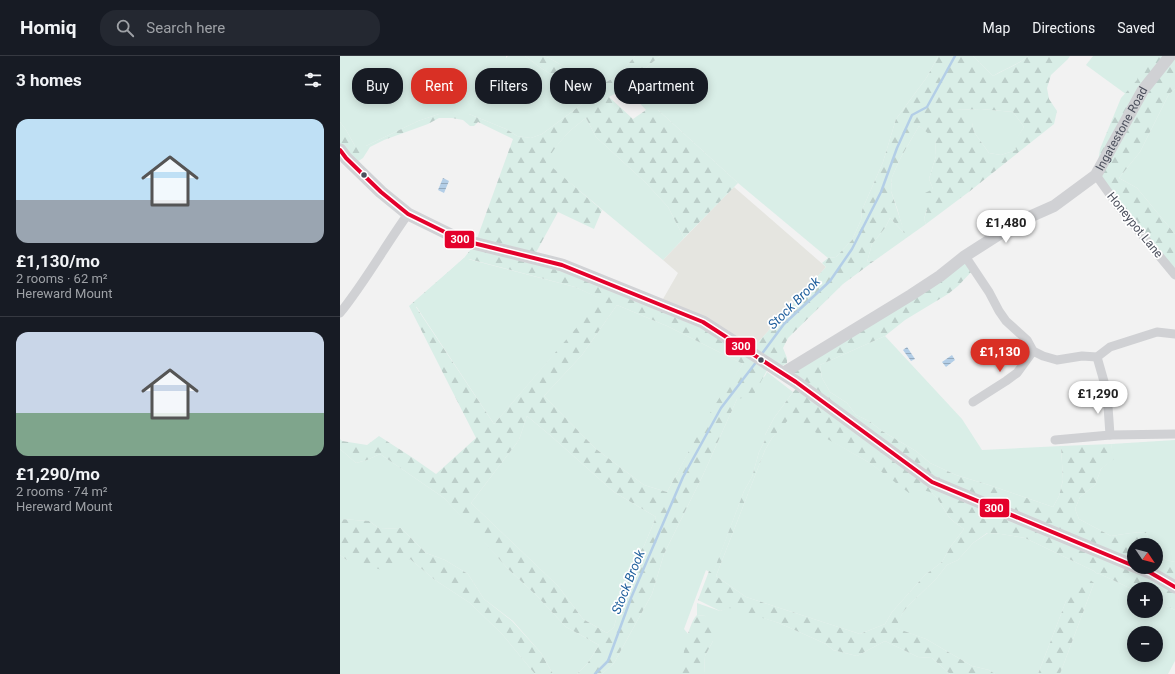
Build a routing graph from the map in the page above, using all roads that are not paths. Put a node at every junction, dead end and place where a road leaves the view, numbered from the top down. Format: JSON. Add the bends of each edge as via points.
{"nodes":[{"id":1,"x":1170,"y":56,"type":"edge"},
{"id":2,"x":340,"y":150,"type":"edge"},
{"id":3,"x":1096,"y":175,"type":"junction"},
{"id":4,"x":408,"y":214,"type":"junction"},
{"id":5,"x":965,"y":256,"type":"junction"},
{"id":6,"x":1175,"y":275,"type":"edge"},
{"id":7,"x":340,"y":313,"type":"edge"},
{"id":8,"x":1175,"y":334,"type":"edge"},
{"id":9,"x":1033,"y":351,"type":"junction"},
{"id":10,"x":1097,"y":357,"type":"junction"},
{"id":11,"x":783,"y":373,"type":"junction"},
{"id":12,"x":973,"y":402,"type":"dead end"},
{"id":13,"x":1175,"y":434,"type":"edge"},
{"id":14,"x":1110,"y":436,"type":"junction"},
{"id":15,"x":1055,"y":440,"type":"dead end"},
{"id":16,"x":1127,"y":563,"type":"edge"},
{"id":17,"x":1152,"y":574,"type":"edge"},
{"id":18,"x":1175,"y":587,"type":"edge"}],
"edges":[{"from":1,"to":3,"type":"street","name":"Ingatestone Road","via":[[1143,90]]},
{"from":2,"to":4,"type":"main road","via":[[381,192]]},
{"from":3,"to":5,"type":"street","name":"Ingatestone Road","via":[[1054,206],[1018,222]]},
{"from":3,"to":6,"type":"street","name":"Honeypot Lane"},
{"from":4,"to":7,"type":"street"},
{"from":4,"to":11,"type":"main road","via":[[461,240],[562,265],[703,322]]},
{"from":5,"to":9,"type":"street","via":[[1006,321],[1027,340]]},
{"from":5,"to":11,"type":"street","name":"Ingatestone Road","via":[[911,295]]},
{"from":8,"to":10,"type":"street","via":[[1150,334],[1110,347]]},
{"from":9,"to":10,"type":"street","via":[[1057,360],[1082,356]]},
{"from":9,"to":12,"type":"street","via":[[1017,373]]},
{"from":10,"to":14,"type":"street","via":[[1107,392]]},
{"from":11,"to":16,"type":"main road","via":[[932,482]]},
{"from":13,"to":14,"type":"street"},
{"from":14,"to":15,"type":"street"},
{"from":17,"to":18,"type":"main road"}]}
